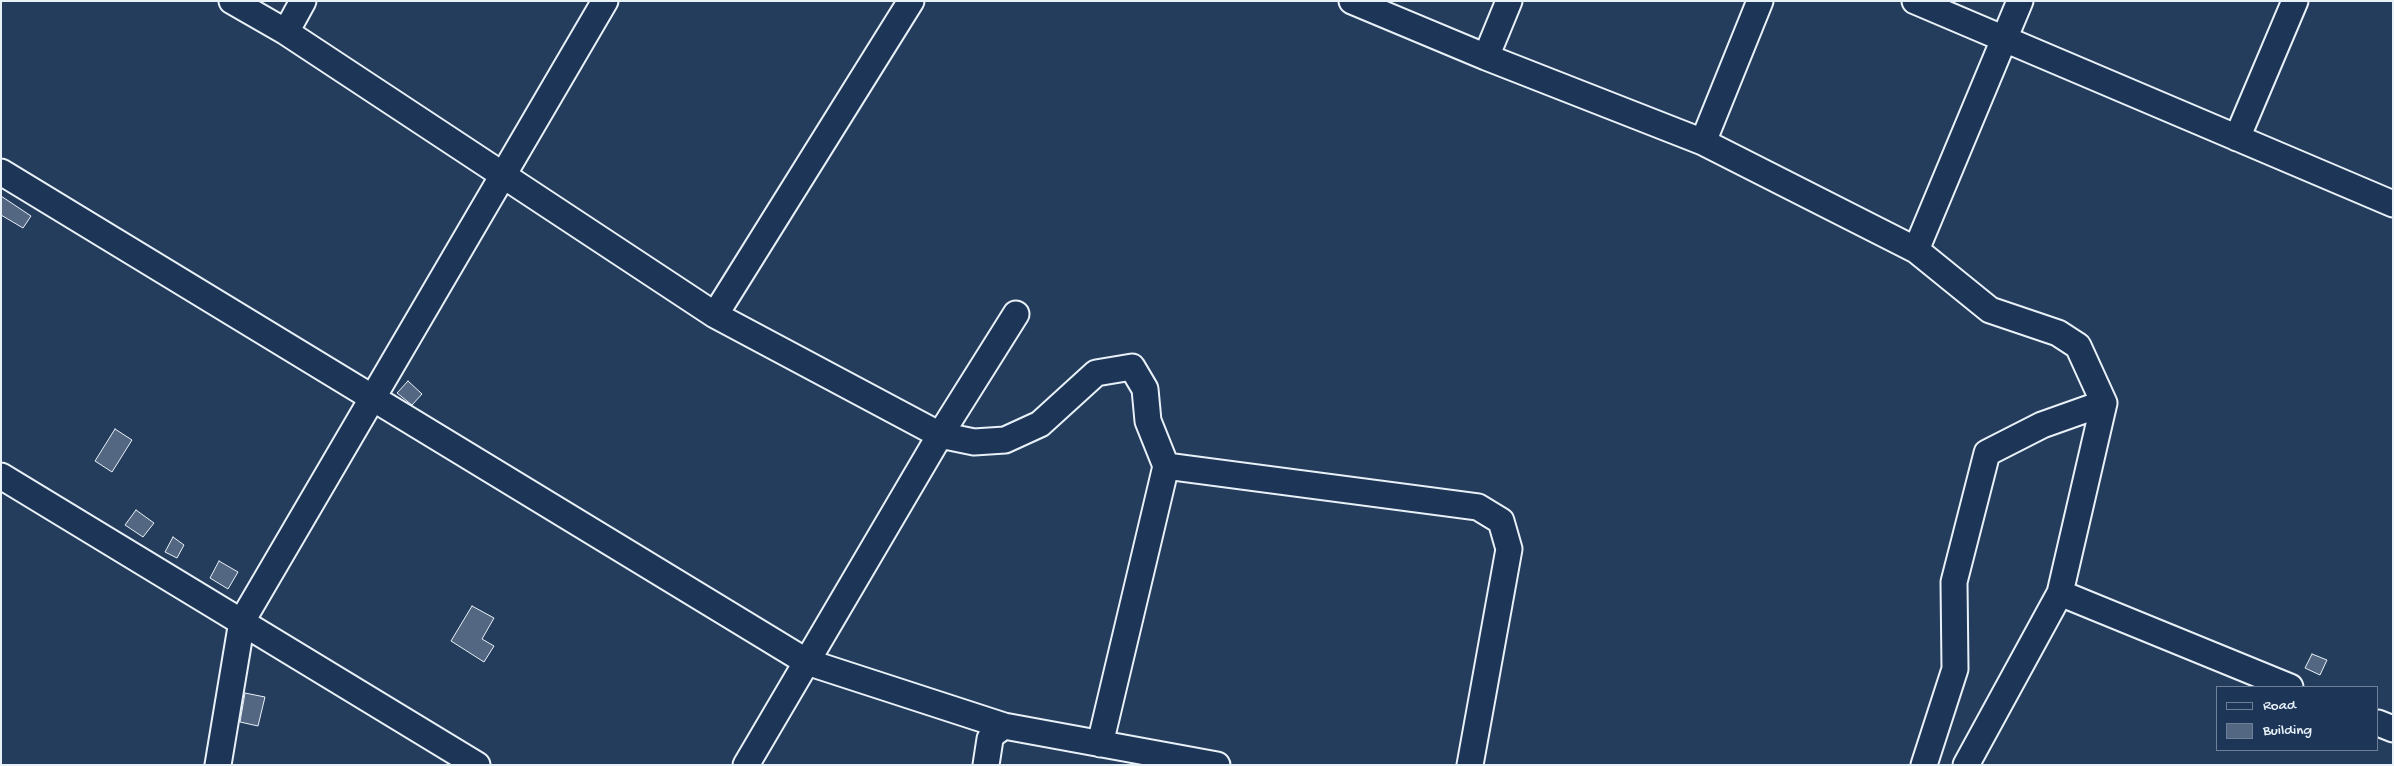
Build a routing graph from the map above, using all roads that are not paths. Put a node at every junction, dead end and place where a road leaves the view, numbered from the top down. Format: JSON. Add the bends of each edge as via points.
{"nodes":[{"id":1,"x":232,"y":1,"type":"edge"},
{"id":2,"x":303,"y":1,"type":"edge"},
{"id":3,"x":605,"y":1,"type":"edge"},
{"id":4,"x":912,"y":1,"type":"edge"},
{"id":5,"x":1352,"y":1,"type":"edge"},
{"id":6,"x":1509,"y":1,"type":"edge"},
{"id":7,"x":1760,"y":1,"type":"edge"},
{"id":8,"x":1915,"y":1,"type":"edge"},
{"id":9,"x":2020,"y":1,"type":"edge"},
{"id":10,"x":2296,"y":1,"type":"edge"},
{"id":11,"x":286,"y":32,"type":"junction"},
{"id":12,"x":2004,"y":39,"type":"junction"},
{"id":13,"x":1486,"y":57,"type":"junction"},
{"id":14,"x":2237,"y":138,"type":"junction"},
{"id":15,"x":1703,"y":142,"type":"junction"},
{"id":16,"x":1,"y":172,"type":"edge"},
{"id":17,"x":503,"y":175,"type":"junction"},
{"id":18,"x":2393,"y":204,"type":"edge"},
{"id":19,"x":1916,"y":250,"type":"junction"},
{"id":20,"x":1016,"y":314,"type":"dead end"},
{"id":21,"x":715,"y":315,"type":"junction"},
{"id":22,"x":372,"y":398,"type":"junction"},
{"id":23,"x":2104,"y":403,"type":"junction"},
{"id":24,"x":940,"y":435,"type":"junction"},
{"id":25,"x":1166,"y":466,"type":"junction"},
{"id":26,"x":1,"y":476,"type":"edge"},
{"id":27,"x":2060,"y":592,"type":"junction"},
{"id":28,"x":242,"y":621,"type":"junction"},
{"id":29,"x":807,"y":662,"type":"junction"},
{"id":30,"x":2288,"y":686,"type":"edge"},
{"id":31,"x":2379,"y":723,"type":"edge"},
{"id":32,"x":1004,"y":726,"type":"junction"},
{"id":33,"x":2393,"y":729,"type":"edge"},
{"id":34,"x":1100,"y":744,"type":"junction"},
{"id":35,"x":218,"y":765,"type":"edge"},
{"id":36,"x":477,"y":765,"type":"edge"},
{"id":37,"x":746,"y":765,"type":"edge"},
{"id":38,"x":986,"y":765,"type":"edge"},
{"id":39,"x":1217,"y":765,"type":"edge"},
{"id":40,"x":1470,"y":765,"type":"edge"},
{"id":41,"x":1924,"y":765,"type":"edge"},
{"id":42,"x":1966,"y":765,"type":"edge"}],
"edges":[{"from":1,"to":11,"type":"street"},
{"from":2,"to":11,"type":"street"},
{"from":3,"to":17,"type":"street"},
{"from":4,"to":21,"type":"street"},
{"from":5,"to":13,"type":"street"},
{"from":6,"to":13,"type":"street"},
{"from":7,"to":15,"type":"street"},
{"from":8,"to":12,"type":"street"},
{"from":9,"to":12,"type":"street"},
{"from":10,"to":14,"type":"street"},
{"from":11,"to":17,"type":"street"},
{"from":12,"to":14,"type":"street"},
{"from":12,"to":19,"type":"street"},
{"from":13,"to":15,"type":"street"},
{"from":14,"to":18,"type":"street"},
{"from":15,"to":19,"type":"street"},
{"from":16,"to":22,"type":"street"},
{"from":17,"to":21,"type":"street"},
{"from":17,"to":22,"type":"street"},
{"from":19,"to":23,"type":"street","via":[[1990,310],[2058,332],[2078,346]]},
{"from":20,"to":24,"type":"street"},
{"from":21,"to":24,"type":"street"},
{"from":22,"to":28,"type":"street"},
{"from":22,"to":29,"type":"street"},
{"from":23,"to":27,"type":"street"},
{"from":23,"to":41,"type":"street","via":[[2042,425],[1987,453],[1954,582],[1955,669]]},
{"from":24,"to":25,"type":"street","via":[[974,442],[1005,440],[1040,424],[1096,372],[1132,367],[1145,389],[1148,421]]},
{"from":24,"to":29,"type":"street"},
{"from":25,"to":34,"type":"street"},
{"from":25,"to":40,"type":"street","via":[[1478,507],[1501,521],[1509,549]]},
{"from":26,"to":28,"type":"street"},
{"from":27,"to":30,"type":"street"},
{"from":27,"to":42,"type":"street"},
{"from":28,"to":35,"type":"street"},
{"from":28,"to":36,"type":"street"},
{"from":29,"to":32,"type":"street"},
{"from":29,"to":37,"type":"street"},
{"from":31,"to":33,"type":"street"},
{"from":32,"to":34,"type":"street"},
{"from":32,"to":38,"type":"street","via":[[990,739]]},
{"from":34,"to":39,"type":"street"}]}
